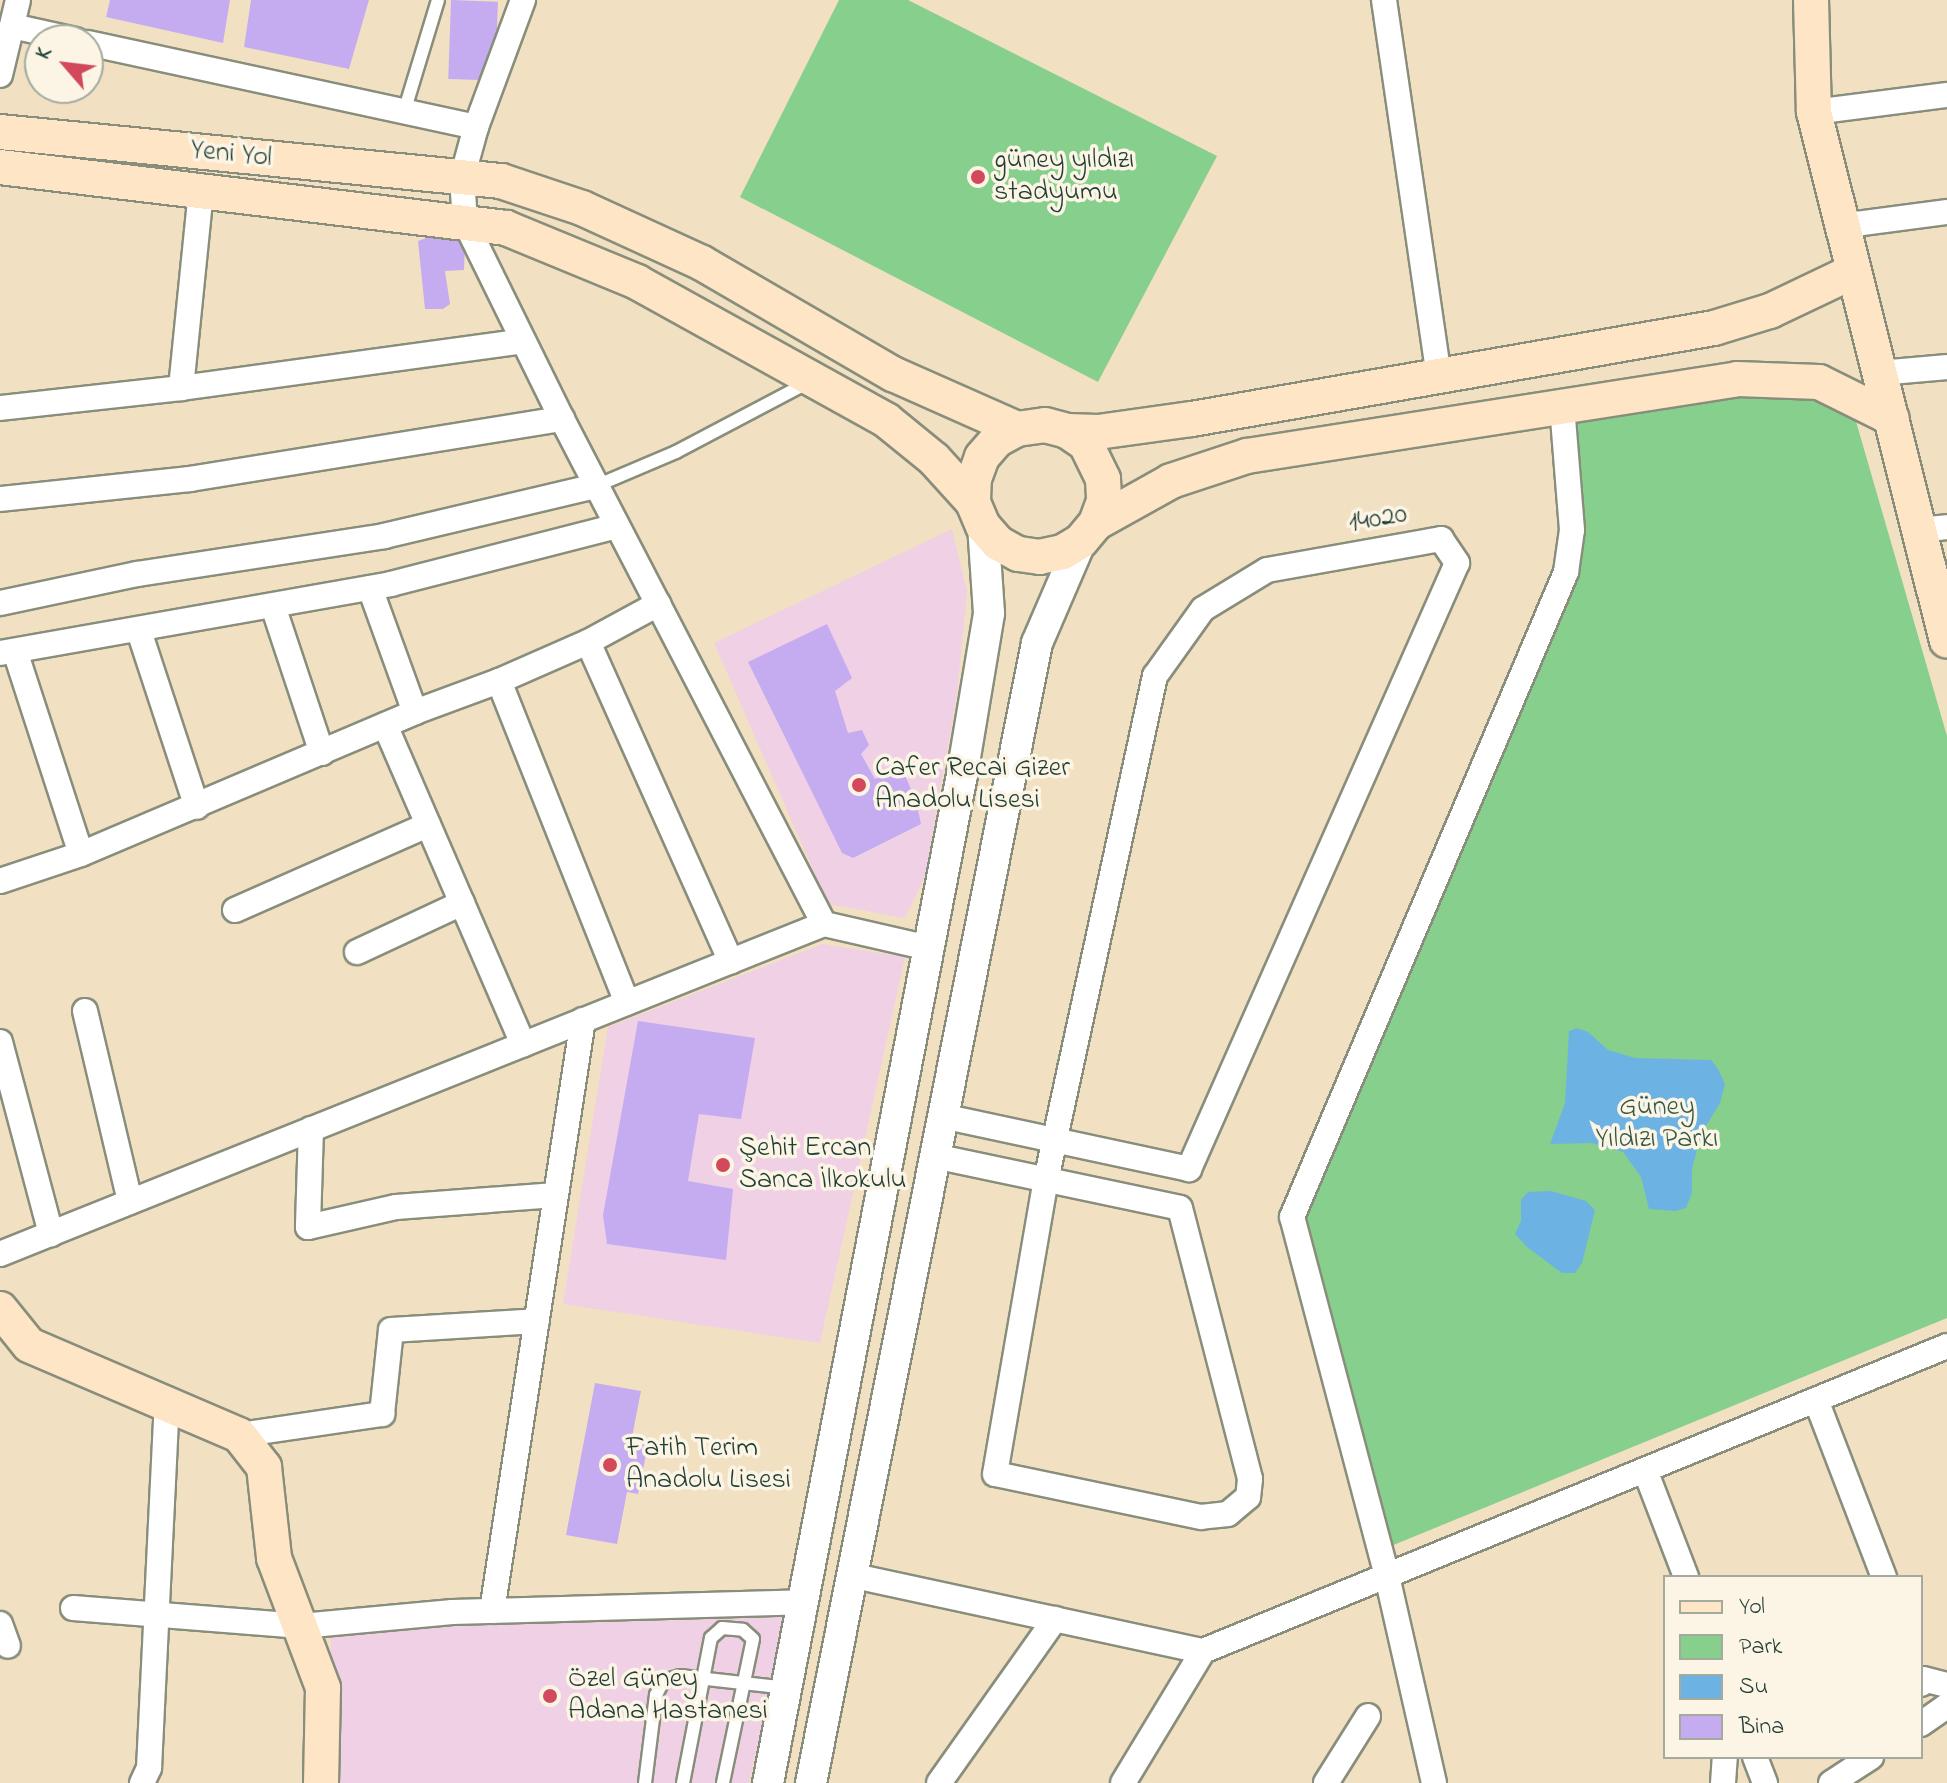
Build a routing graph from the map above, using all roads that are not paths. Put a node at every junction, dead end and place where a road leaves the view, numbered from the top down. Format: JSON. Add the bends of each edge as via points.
{"nodes":[{"id":1,"x":18,"y":0,"type":"edge"},
{"id":2,"x":438,"y":0,"type":"edge"},
{"id":3,"x":1385,"y":0,"type":"edge"},
{"id":4,"x":1811,"y":0,"type":"edge"},
{"id":5,"x":520,"y":1,"type":"edge"},
{"id":6,"x":12,"y":26,"type":"junction"},
{"id":7,"x":24,"y":29,"type":"edge"},
{"id":8,"x":104,"y":46,"type":"edge"},
{"id":9,"x":0,"y":75,"type":"edge"},
{"id":10,"x":1947,"y":95,"type":"edge"},
{"id":11,"x":404,"y":112,"type":"junction"},
{"id":12,"x":1814,"y":112,"type":"junction"},
{"id":13,"x":476,"y":127,"type":"junction"},
{"id":14,"x":0,"y":132,"type":"edge"},
{"id":15,"x":0,"y":167,"type":"edge"},
{"id":16,"x":462,"y":178,"type":"junction"},
{"id":17,"x":201,"y":191,"type":"junction"},
{"id":18,"x":1947,"y":212,"type":"edge"},
{"id":19,"x":465,"y":222,"type":"junction"},
{"id":20,"x":1840,"y":226,"type":"junction"},
{"id":21,"x":1852,"y":272,"type":"junction"},
{"id":22,"x":523,"y":341,"type":"junction"},
{"id":23,"x":1947,"y":367,"type":"edge"},
{"id":24,"x":1880,"y":373,"type":"junction"},
{"id":25,"x":1439,"y":376,"type":"junction"},
{"id":26,"x":813,"y":380,"type":"junction"},
{"id":27,"x":181,"y":388,"type":"junction"},
{"id":28,"x":1562,"y":406,"type":"junction"},
{"id":29,"x":0,"y":408,"type":"edge"},
{"id":30,"x":1892,"y":418,"type":"junction"},
{"id":31,"x":562,"y":419,"type":"junction"},
{"id":32,"x":1017,"y":429,"type":"junction"},
{"id":33,"x":1067,"y":431,"type":"junction"},
{"id":34,"x":596,"y":486,"type":"junction"},
{"id":35,"x":0,"y":499,"type":"edge"},
{"id":36,"x":978,"y":514,"type":"junction"},
{"id":37,"x":617,"y":526,"type":"junction"},
{"id":38,"x":1933,"y":528,"type":"edge"},
{"id":39,"x":1089,"y":532,"type":"junction"},
{"id":40,"x":370,"y":588,"type":"junction"},
{"id":41,"x":0,"y":603,"type":"edge"},
{"id":42,"x":658,"y":604,"type":"junction"},
{"id":43,"x":273,"y":606,"type":"junction"},
{"id":44,"x":139,"y":631,"type":"junction"},
{"id":45,"x":1947,"y":641,"type":"edge"},
{"id":46,"x":588,"y":642,"type":"junction"},
{"id":47,"x":7,"y":652,"type":"edge"},
{"id":48,"x":499,"y":681,"type":"junction"},
{"id":49,"x":415,"y":712,"type":"junction"},
{"id":50,"x":385,"y":725,"type":"junction"},
{"id":51,"x":322,"y":753,"type":"junction"},
{"id":52,"x":197,"y":807,"type":"junction"},
{"id":53,"x":428,"y":825,"type":"junction"},
{"id":54,"x":81,"y":854,"type":"junction"},
{"id":55,"x":0,"y":881,"type":"edge"},
{"id":56,"x":462,"y":903,"type":"junction"},
{"id":57,"x":235,"y":910,"type":"dead end"},
{"id":58,"x":824,"y":924,"type":"junction"},
{"id":59,"x":929,"y":948,"type":"junction"},
{"id":60,"x":357,"y":952,"type":"dead end"},
{"id":61,"x":731,"y":961,"type":"junction"},
{"id":62,"x":627,"y":1002,"type":"junction"},
{"id":63,"x":85,"y":1011,"type":"dead end"},
{"id":64,"x":583,"y":1020,"type":"junction"},
{"id":65,"x":0,"y":1042,"type":"edge"},
{"id":66,"x":523,"y":1044,"type":"junction"},
{"id":67,"x":942,"y":1116,"type":"junction"},
{"id":68,"x":311,"y":1129,"type":"junction"},
{"id":69,"x":1056,"y":1140,"type":"junction"},
{"id":70,"x":934,"y":1156,"type":"junction"},
{"id":71,"x":1189,"y":1169,"type":"junction"},
{"id":72,"x":1046,"y":1180,"type":"junction"},
{"id":73,"x":556,"y":1195,"type":"junction"},
{"id":74,"x":130,"y":1202,"type":"junction"},
{"id":75,"x":1180,"y":1208,"type":"junction"},
{"id":76,"x":51,"y":1234,"type":"junction"},
{"id":77,"x":0,"y":1254,"type":"edge"},
{"id":78,"x":0,"y":1309,"type":"edge"},
{"id":79,"x":537,"y":1321,"type":"junction"},
{"id":80,"x":1947,"y":1346,"type":"edge"},
{"id":81,"x":1816,"y":1400,"type":"junction"},
{"id":82,"x":167,"y":1404,"type":"junction"},
{"id":83,"x":239,"y":1435,"type":"junction"},
{"id":84,"x":1645,"y":1470,"type":"junction"},
{"id":85,"x":850,"y":1575,"type":"junction"},
{"id":86,"x":1685,"y":1575,"type":"edge"},
{"id":87,"x":1883,"y":1575,"type":"edge"},
{"id":88,"x":1387,"y":1576,"type":"junction"},
{"id":89,"x":803,"y":1602,"type":"junction"},
{"id":90,"x":73,"y":1608,"type":"dead end"},
{"id":91,"x":492,"y":1611,"type":"junction"},
{"id":92,"x":156,"y":1617,"type":"junction"},
{"id":93,"x":1055,"y":1619,"type":"junction"},
{"id":94,"x":301,"y":1626,"type":"junction"},
{"id":95,"x":1203,"y":1651,"type":"junction"},
{"id":96,"x":705,"y":1679,"type":"junction"},
{"id":97,"x":744,"y":1683,"type":"junction"},
{"id":98,"x":787,"y":1688,"type":"junction"},
{"id":99,"x":1947,"y":1706,"type":"edge"},
{"id":100,"x":1368,"y":1716,"type":"dead end"},
{"id":101,"x":1923,"y":1723,"type":"edge"},
{"id":102,"x":1725,"y":1759,"type":"edge"},
{"id":103,"x":1756,"y":1759,"type":"edge"},
{"id":104,"x":1868,"y":1759,"type":"edge"},
{"id":105,"x":950,"y":1779,"type":"edge"},
{"id":106,"x":142,"y":1783,"type":"edge"},
{"id":107,"x":321,"y":1783,"type":"edge"},
{"id":108,"x":645,"y":1783,"type":"edge"},
{"id":109,"x":683,"y":1783,"type":"edge"},
{"id":110,"x":723,"y":1783,"type":"edge"},
{"id":111,"x":768,"y":1783,"type":"edge"},
{"id":112,"x":811,"y":1783,"type":"edge"},
{"id":113,"x":1123,"y":1783,"type":"edge"},
{"id":114,"x":1326,"y":1783,"type":"edge"},
{"id":115,"x":1434,"y":1783,"type":"edge"},
{"id":116,"x":1723,"y":1783,"type":"edge"},
{"id":117,"x":1765,"y":1783,"type":"edge"},
{"id":118,"x":1831,"y":1783,"type":"edge"}],
"edges":[{"from":1,"to":6,"type":"street"},
{"from":2,"to":11,"type":"lane"},
{"from":3,"to":25,"type":"street"},
{"from":4,"to":12,"type":"main road"},
{"from":5,"to":13,"type":"street"},
{"from":6,"to":7,"type":"street"},
{"from":6,"to":9,"type":"street"},
{"from":8,"to":11,"type":"street"},
{"from":10,"to":12,"type":"street"},
{"from":11,"to":13,"type":"street"},
{"from":12,"to":20,"type":"main road"},
{"from":13,"to":16,"type":"street"},
{"from":14,"to":16,"type":"main road","name":"Yeni Yol"},
{"from":15,"to":17,"type":"main road"},
{"from":16,"to":19,"type":"street"},
{"from":16,"to":32,"type":"main road","name":"Yeni Yol","via":[[501,181],[582,208],[702,263],[893,374]]},
{"from":17,"to":19,"type":"main road"},
{"from":17,"to":27,"type":"street"},
{"from":18,"to":20,"type":"street"},
{"from":19,"to":22,"type":"street"},
{"from":19,"to":26,"type":"main road","via":[[506,228],[637,282]]},
{"from":20,"to":21,"type":"main road"},
{"from":21,"to":24,"type":"main road"},
{"from":21,"to":25,"type":"main road","via":[[1770,311],[1714,328]]},
{"from":22,"to":27,"type":"street"},
{"from":22,"to":31,"type":"street"},
{"from":23,"to":24,"type":"street"},
{"from":24,"to":30,"type":"main road"},
{"from":25,"to":33,"type":"main road","via":[[1192,419]]},
{"from":26,"to":34,"type":"lane","via":[[676,452]]},
{"from":26,"to":36,"type":"main road","via":[[886,420],[934,459]]},
{"from":27,"to":29,"type":"street"},
{"from":28,"to":30,"type":"main road","via":[[1737,379],[1805,381],[1819,382]]},
{"from":28,"to":39,"type":"main road","via":[[1247,456],[1171,481]]},
{"from":28,"to":88,"type":"street","via":[[1572,530],[1566,572],[1292,1217]]},
{"from":30,"to":38,"type":"main road"},
{"from":31,"to":34,"type":"street"},
{"from":31,"to":35,"type":"street","via":[[190,479]]},
{"from":32,"to":33,"type":"main road","via":[[1045,425]]},
{"from":32,"to":36,"type":"main road","via":[[982,457],[974,479]]},
{"from":33,"to":39,"type":"main road","via":[[1086,444],[1103,479],[1104,501]]},
{"from":34,"to":37,"type":"street"},
{"from":34,"to":41,"type":"street","via":[[384,536],[137,574]]},
{"from":36,"to":39,"type":"main road","via":[[998,543],[1018,554],[1063,552]]},
{"from":36,"to":59,"type":"street","via":[[989,613]]},
{"from":37,"to":40,"type":"street"},
{"from":37,"to":42,"type":"street"},
{"from":38,"to":45,"type":"main road"},
{"from":39,"to":67,"type":"street","via":[[1037,643]]},
{"from":40,"to":43,"type":"street"},
{"from":40,"to":49,"type":"street"},
{"from":42,"to":46,"type":"street"},
{"from":42,"to":58,"type":"street"},
{"from":43,"to":44,"type":"street"},
{"from":43,"to":51,"type":"street"},
{"from":44,"to":47,"type":"street"},
{"from":44,"to":52,"type":"street"},
{"from":46,"to":48,"type":"street"},
{"from":46,"to":61,"type":"street"},
{"from":47,"to":54,"type":"street"},
{"from":48,"to":49,"type":"street"},
{"from":48,"to":62,"type":"street"},
{"from":49,"to":50,"type":"street"},
{"from":50,"to":51,"type":"street"},
{"from":50,"to":53,"type":"street"},
{"from":51,"to":52,"type":"street"},
{"from":52,"to":54,"type":"street"},
{"from":53,"to":56,"type":"street"},
{"from":53,"to":57,"type":"street"},
{"from":54,"to":55,"type":"street"},
{"from":56,"to":60,"type":"street"},
{"from":56,"to":66,"type":"street"},
{"from":58,"to":59,"type":"street"},
{"from":58,"to":61,"type":"street"},
{"from":59,"to":89,"type":"street"},
{"from":61,"to":62,"type":"street"},
{"from":62,"to":64,"type":"street"},
{"from":63,"to":74,"type":"street"},
{"from":64,"to":66,"type":"street"},
{"from":64,"to":73,"type":"street"},
{"from":65,"to":76,"type":"street"},
{"from":66,"to":68,"type":"street"},
{"from":67,"to":69,"type":"street"},
{"from":67,"to":70,"type":"street"},
{"from":68,"to":73,"type":"street","via":[[308,1227],[396,1207]]},
{"from":68,"to":74,"type":"street"},
{"from":69,"to":71,"type":"street"},
{"from":69,"to":71,"type":"street","name":"14020","via":[[1155,676],[1203,609],[1267,570],[1441,539],[1457,563]]},
{"from":69,"to":72,"type":"street"},
{"from":70,"to":72,"type":"street"},
{"from":70,"to":85,"type":"street"},
{"from":71,"to":75,"type":"street","via":[[1193,1190]]},
{"from":72,"to":75,"type":"street"},
{"from":72,"to":75,"type":"street","via":[[995,1474],[1201,1517],[1228,1514],[1248,1497],[1250,1479]]},
{"from":73,"to":79,"type":"street"},
{"from":74,"to":76,"type":"street"},
{"from":76,"to":77,"type":"street"},
{"from":78,"to":82,"type":"main road","via":[[29,1345]]},
{"from":79,"to":83,"type":"street","via":[[391,1330],[382,1414]]},
{"from":79,"to":91,"type":"street"},
{"from":80,"to":81,"type":"street"},
{"from":81,"to":84,"type":"street"},
{"from":81,"to":87,"type":"street"},
{"from":82,"to":83,"type":"main road"},
{"from":82,"to":92,"type":"street"},
{"from":83,"to":94,"type":"main road","via":[[264,1467],[274,1558]]},
{"from":84,"to":86,"type":"street"},
{"from":84,"to":88,"type":"street"},
{"from":85,"to":93,"type":"street"},
{"from":85,"to":112,"type":"street"},
{"from":88,"to":95,"type":"street"},
{"from":88,"to":115,"type":"street"},
{"from":89,"to":91,"type":"street"},
{"from":89,"to":98,"type":"street"},
{"from":90,"to":92,"type":"street"},
{"from":91,"to":94,"type":"street"},
{"from":92,"to":94,"type":"street"},
{"from":92,"to":106,"type":"street","via":[[149,1768]]},
{"from":93,"to":95,"type":"street"},
{"from":93,"to":105,"type":"street"},
{"from":94,"to":107,"type":"main road","via":[[323,1688]]},
{"from":95,"to":113,"type":"street"},
{"from":96,"to":97,"type":"lane"},
{"from":96,"to":97,"type":"lane","via":[[711,1638],[722,1628],[736,1629],[753,1639]]},
{"from":96,"to":108,"type":"lane","via":[[680,1676],[663,1681],[656,1695]]},
{"from":96,"to":109,"type":"lane"},
{"from":97,"to":98,"type":"lane"},
{"from":97,"to":110,"type":"lane"},
{"from":98,"to":111,"type":"street"},
{"from":99,"to":101,"type":"street"},
{"from":100,"to":114,"type":"street"},
{"from":102,"to":116,"type":"street"},
{"from":103,"to":117,"type":"street"},
{"from":104,"to":118,"type":"street"}]}
